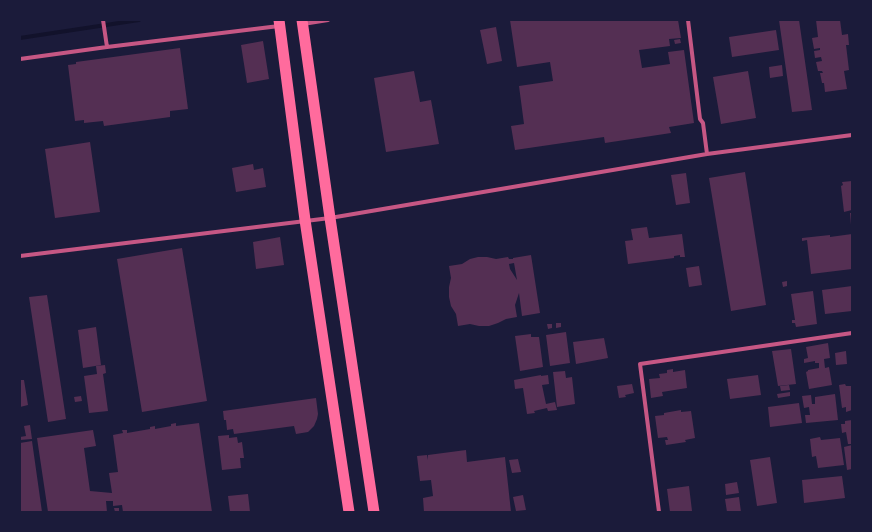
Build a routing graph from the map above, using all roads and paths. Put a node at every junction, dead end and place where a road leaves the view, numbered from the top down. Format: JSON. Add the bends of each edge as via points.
{"nodes":[{"id":1,"x":103,"y":20,"type":"edge"},
{"id":2,"x":328,"y":20,"type":"edge"},
{"id":3,"x":688,"y":20,"type":"edge"},
{"id":4,"x":303,"y":22,"type":"edge"},
{"id":5,"x":279,"y":23,"type":"edge"},
{"id":6,"x":107,"y":47,"type":"junction"},
{"id":7,"x":20,"y":59,"type":"edge"},
{"id":8,"x":852,"y":135,"type":"edge"},
{"id":9,"x":706,"y":154,"type":"junction"},
{"id":10,"x":330,"y":218,"type":"junction"},
{"id":11,"x":305,"y":220,"type":"junction"},
{"id":12,"x":20,"y":256,"type":"edge"},
{"id":13,"x":852,"y":333,"type":"edge"},
{"id":14,"x":349,"y":512,"type":"edge"},
{"id":15,"x":374,"y":512,"type":"edge"},
{"id":16,"x":659,"y":512,"type":"edge"}],
"edges":[{"from":1,"to":6,"type":"street"},
{"from":2,"to":4,"type":"street"},
{"from":3,"to":9,"type":"street"},
{"from":4,"to":10,"type":"highway"},
{"from":5,"to":6,"type":"street"},
{"from":5,"to":11,"type":"highway"},
{"from":6,"to":7,"type":"street"},
{"from":8,"to":9,"type":"street"},
{"from":9,"to":10,"type":"street"},
{"from":10,"to":11,"type":"street"},
{"from":10,"to":15,"type":"highway"},
{"from":11,"to":12,"type":"street"},
{"from":11,"to":14,"type":"highway"},
{"from":13,"to":16,"type":"street","via":[[640,364]]}]}
